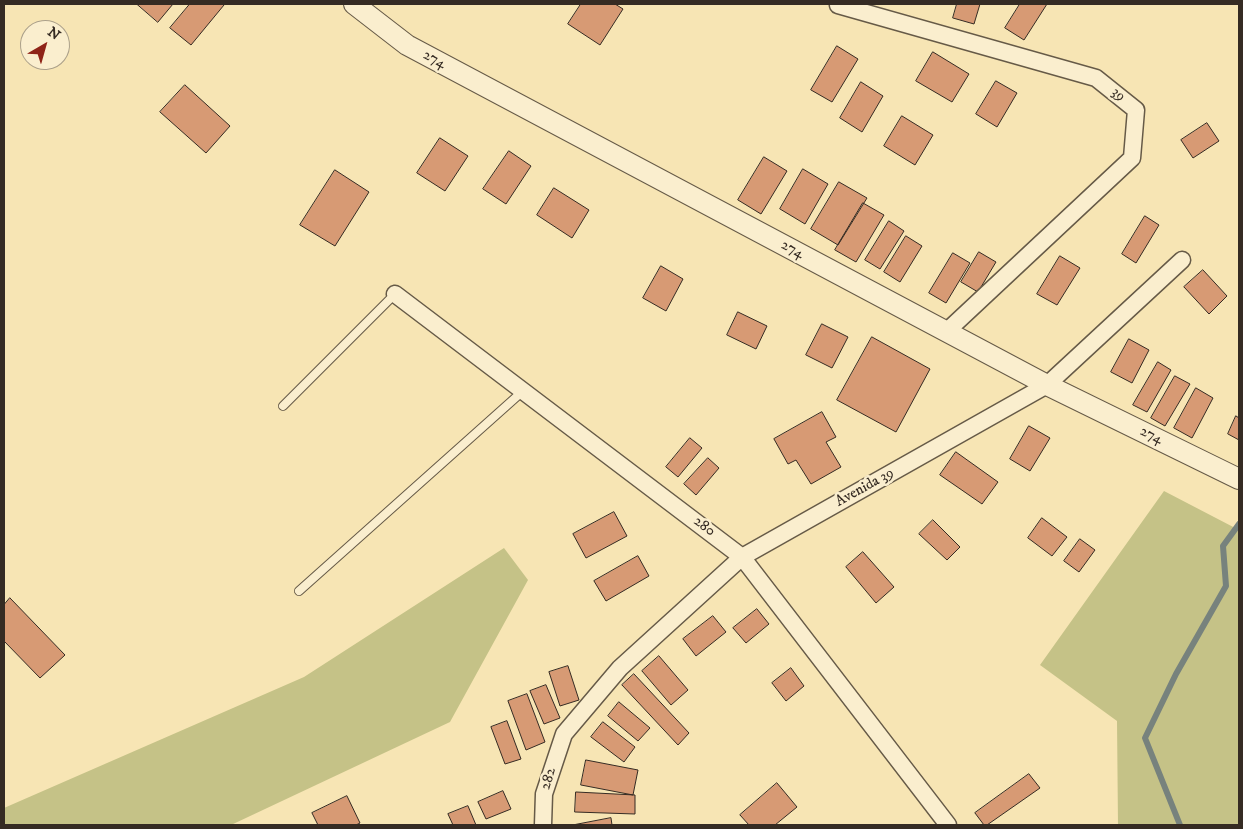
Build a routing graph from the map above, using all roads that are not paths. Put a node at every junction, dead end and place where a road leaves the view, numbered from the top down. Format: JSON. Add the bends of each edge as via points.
{"nodes":[{"id":1,"x":354,"y":4,"type":"edge"},
{"id":2,"x":838,"y":5,"type":"dead end"},
{"id":3,"x":1182,"y":260,"type":"dead end"},
{"id":4,"x":395,"y":294,"type":"joint"},
{"id":5,"x":946,"y":332,"type":"junction"},
{"id":6,"x":1048,"y":385,"type":"junction"},
{"id":7,"x":524,"y":391,"type":"junction"},
{"id":8,"x":284,"y":406,"type":"dead end"},
{"id":9,"x":1238,"y":478,"type":"edge"},
{"id":10,"x":742,"y":557,"type":"junction"},
{"id":11,"x":299,"y":590,"type":"dead end"},
{"id":12,"x":564,"y":734,"type":"joint"},
{"id":13,"x":543,"y":825,"type":"edge"},
{"id":14,"x":948,"y":825,"type":"edge"}],
"edges":[{"from":1,"to":5,"type":"street","name":"274","via":[[407,45]]},
{"from":2,"to":5,"type":"street","name":"39","via":[[1096,78],[1136,110],[1132,158]]},
{"from":3,"to":6,"type":"street","name":"Avenida 39"},
{"from":4,"to":7,"type":"street","name":"280"},
{"from":4,"to":8,"type":"lane"},
{"from":5,"to":6,"type":"street","name":"274"},
{"from":6,"to":9,"type":"street","name":"274"},
{"from":6,"to":10,"type":"street","name":"Avenida 39"},
{"from":7,"to":10,"type":"street","name":"280"},
{"from":7,"to":11,"type":"lane"},
{"from":10,"to":12,"type":"street","name":"Avenida 39","via":[[620,668]]},
{"from":10,"to":14,"type":"street","name":"280"},
{"from":12,"to":13,"type":"street","name":"282","via":[[544,794]]}]}
